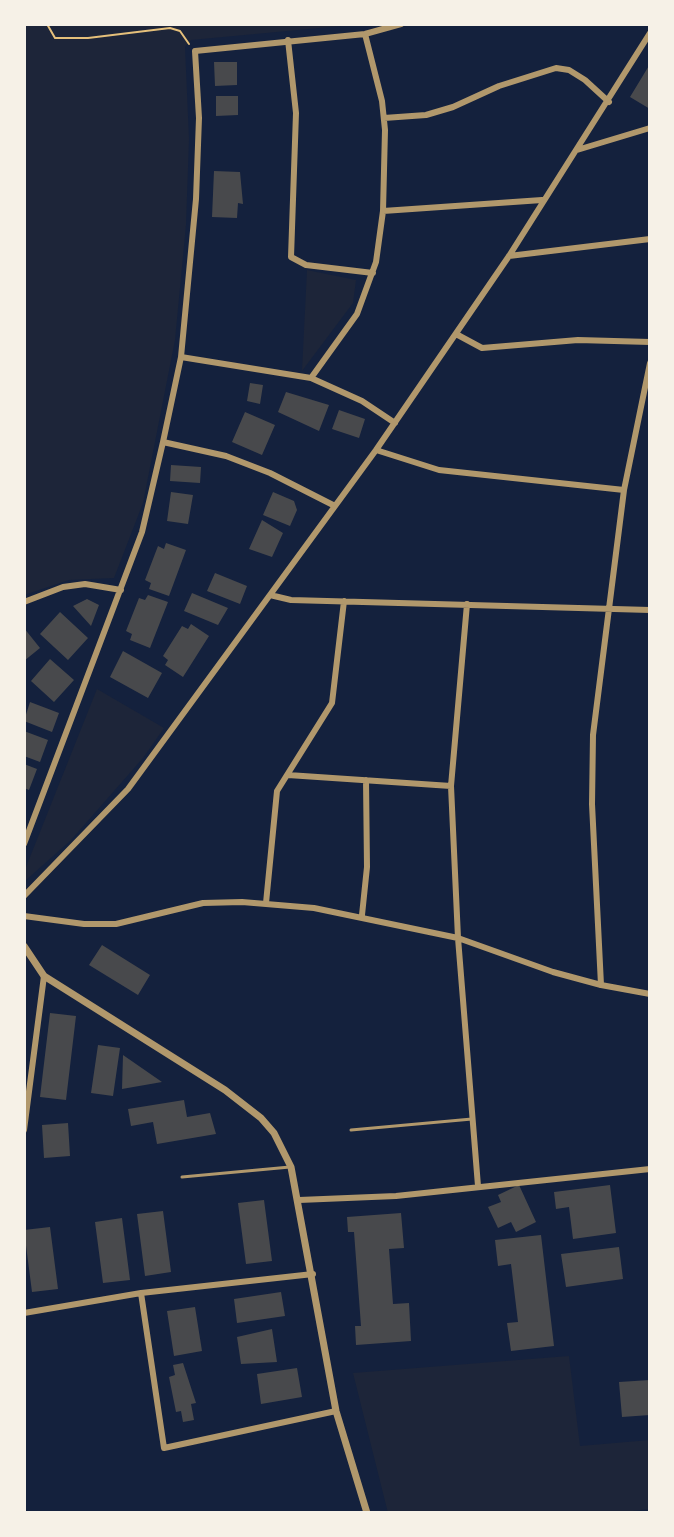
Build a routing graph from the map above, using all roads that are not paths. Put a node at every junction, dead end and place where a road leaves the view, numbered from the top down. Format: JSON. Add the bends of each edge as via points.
{"nodes":[{"id":1,"x":401,"y":24,"type":"edge"},
{"id":2,"x":650,"y":33,"type":"edge"},
{"id":3,"x":365,"y":34,"type":"junction"},
{"id":4,"x":288,"y":40,"type":"junction"},
{"id":5,"x":609,"y":102,"type":"junction"},
{"id":6,"x":384,"y":118,"type":"junction"},
{"id":7,"x":650,"y":128,"type":"edge"},
{"id":8,"x":576,"y":150,"type":"junction"},
{"id":9,"x":542,"y":200,"type":"junction"},
{"id":10,"x":383,"y":211,"type":"junction"},
{"id":11,"x":650,"y":239,"type":"edge"},
{"id":12,"x":509,"y":256,"type":"junction"},
{"id":13,"x":373,"y":273,"type":"junction"},
{"id":14,"x":456,"y":334,"type":"junction"},
{"id":15,"x":650,"y":342,"type":"edge"},
{"id":16,"x":181,"y":357,"type":"junction"},
{"id":17,"x":650,"y":363,"type":"edge"},
{"id":18,"x":311,"y":378,"type":"junction"},
{"id":19,"x":395,"y":423,"type":"junction"},
{"id":20,"x":163,"y":442,"type":"junction"},
{"id":21,"x":376,"y":450,"type":"junction"},
{"id":22,"x":624,"y":490,"type":"junction"},
{"id":23,"x":335,"y":506,"type":"junction"},
{"id":24,"x":121,"y":590,"type":"junction"},
{"id":25,"x":270,"y":595,"type":"junction"},
{"id":26,"x":344,"y":601,"type":"junction"},
{"id":27,"x":24,"y":602,"type":"edge"},
{"id":28,"x":467,"y":604,"type":"junction"},
{"id":29,"x":609,"y":609,"type":"junction"},
{"id":30,"x":650,"y":610,"type":"edge"},
{"id":31,"x":288,"y":775,"type":"junction"},
{"id":32,"x":366,"y":780,"type":"junction"},
{"id":33,"x":451,"y":786,"type":"junction"},
{"id":34,"x":24,"y":844,"type":"edge"},
{"id":35,"x":24,"y":896,"type":"edge"},
{"id":36,"x":266,"y":903,"type":"junction"},
{"id":37,"x":362,"y":915,"type":"junction"},
{"id":38,"x":24,"y":916,"type":"edge"},
{"id":39,"x":458,"y":938,"type":"junction"},
{"id":40,"x":24,"y":946,"type":"edge"},
{"id":41,"x":44,"y":976,"type":"junction"},
{"id":42,"x":601,"y":985,"type":"junction"},
{"id":43,"x":650,"y":994,"type":"edge"},
{"id":44,"x":472,"y":1119,"type":"junction"},
{"id":45,"x":24,"y":1130,"type":"edge"},
{"id":46,"x":351,"y":1130,"type":"dead end"},
{"id":47,"x":291,"y":1167,"type":"junction"},
{"id":48,"x":650,"y":1169,"type":"edge"},
{"id":49,"x":182,"y":1177,"type":"dead end"},
{"id":50,"x":478,"y":1186,"type":"junction"},
{"id":51,"x":299,"y":1200,"type":"junction"},
{"id":52,"x":313,"y":1274,"type":"junction"},
{"id":53,"x":141,"y":1293,"type":"junction"},
{"id":54,"x":24,"y":1313,"type":"edge"},
{"id":55,"x":336,"y":1411,"type":"junction"},
{"id":56,"x":367,"y":1513,"type":"edge"}],
"edges":[{"from":1,"to":3,"type":"street"},
{"from":2,"to":5,"type":"street"},
{"from":3,"to":4,"type":"street"},
{"from":3,"to":6,"type":"street"},
{"from":4,"to":13,"type":"street","via":[[296,113],[291,257],[306,265]]},
{"from":4,"to":16,"type":"street","via":[[195,51],[198,155]]},
{"from":5,"to":6,"type":"street","via":[[585,80],[556,68],[440,111]]},
{"from":5,"to":8,"type":"street"},
{"from":6,"to":10,"type":"street"},
{"from":7,"to":8,"type":"street"},
{"from":8,"to":9,"type":"street"},
{"from":9,"to":10,"type":"street"},
{"from":9,"to":12,"type":"street"},
{"from":10,"to":13,"type":"street"},
{"from":11,"to":12,"type":"street"},
{"from":12,"to":14,"type":"street"},
{"from":13,"to":18,"type":"street","via":[[357,314]]},
{"from":14,"to":15,"type":"street","via":[[482,348],[578,340]]},
{"from":14,"to":19,"type":"street"},
{"from":16,"to":18,"type":"street"},
{"from":16,"to":20,"type":"street"},
{"from":17,"to":22,"type":"street"},
{"from":18,"to":19,"type":"street"},
{"from":19,"to":21,"type":"street"},
{"from":20,"to":23,"type":"street","via":[[226,456]]},
{"from":20,"to":24,"type":"street","via":[[142,532]]},
{"from":21,"to":22,"type":"street","via":[[439,470]]},
{"from":21,"to":23,"type":"street"},
{"from":22,"to":29,"type":"street"},
{"from":23,"to":25,"type":"street"},
{"from":24,"to":27,"type":"street","via":[[85,584]]},
{"from":24,"to":34,"type":"street"},
{"from":25,"to":26,"type":"street"},
{"from":25,"to":35,"type":"street","via":[[128,789]]},
{"from":26,"to":28,"type":"street"},
{"from":26,"to":31,"type":"street","via":[[332,703]]},
{"from":28,"to":29,"type":"street"},
{"from":28,"to":33,"type":"street"},
{"from":29,"to":30,"type":"street"},
{"from":29,"to":42,"type":"street","via":[[592,756]]},
{"from":31,"to":32,"type":"street"},
{"from":31,"to":36,"type":"street","via":[[277,791]]},
{"from":32,"to":33,"type":"street"},
{"from":32,"to":37,"type":"street"},
{"from":33,"to":39,"type":"street"},
{"from":36,"to":37,"type":"street"},
{"from":36,"to":38,"type":"street","via":[[203,903],[116,924]]},
{"from":37,"to":39,"type":"street"},
{"from":39,"to":42,"type":"street"},
{"from":39,"to":44,"type":"street"},
{"from":40,"to":41,"type":"street"},
{"from":41,"to":45,"type":"street"},
{"from":41,"to":47,"type":"street","via":[[249,1108],[274,1133]]},
{"from":42,"to":43,"type":"street"},
{"from":44,"to":46,"type":"lane"},
{"from":44,"to":50,"type":"street"},
{"from":47,"to":49,"type":"lane"},
{"from":47,"to":51,"type":"street"},
{"from":48,"to":50,"type":"street"},
{"from":50,"to":51,"type":"street","via":[[355,1200]]},
{"from":51,"to":52,"type":"street"},
{"from":52,"to":53,"type":"street"},
{"from":52,"to":55,"type":"street"},
{"from":53,"to":54,"type":"street"},
{"from":53,"to":55,"type":"street","via":[[164,1448]]},
{"from":55,"to":56,"type":"street"}]}
